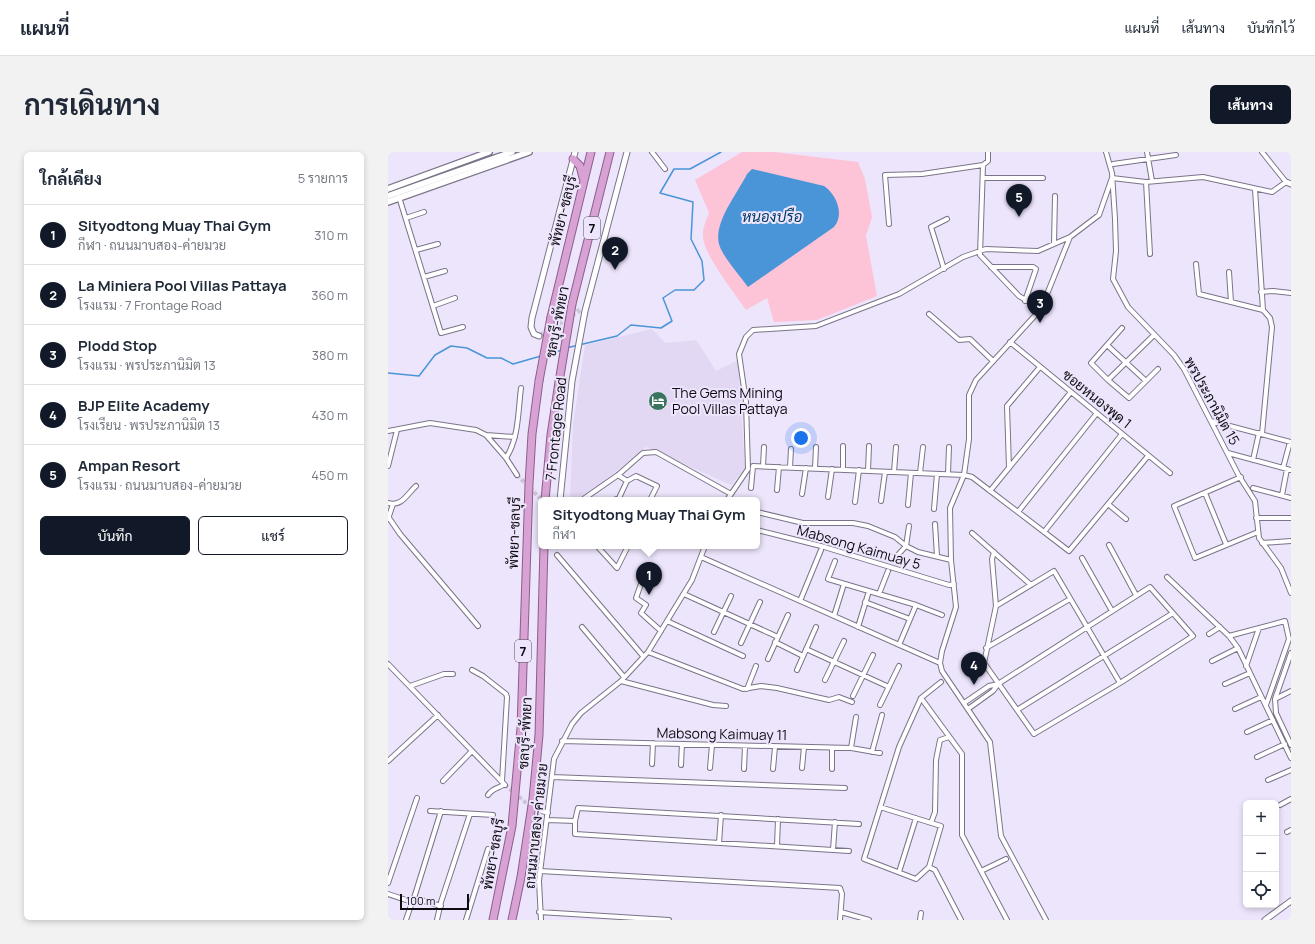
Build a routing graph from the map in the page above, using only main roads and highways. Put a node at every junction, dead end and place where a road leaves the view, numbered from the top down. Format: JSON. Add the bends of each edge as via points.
{"nodes":[{"id":1,"x":489,"y":152,"type":"edge"},
{"id":2,"x":512,"y":152,"type":"edge"},
{"id":3,"x":529,"y":152,"type":"edge"},
{"id":4,"x":591,"y":152,"type":"edge"},
{"id":5,"x":616,"y":152,"type":"edge"},
{"id":6,"x":609,"y":155,"type":"edge"},
{"id":7,"x":574,"y":156,"type":"edge"},
{"id":8,"x":584,"y":182,"type":"junction"},
{"id":9,"x":388,"y":189,"type":"edge"},
{"id":10,"x":388,"y":196,"type":"edge"},
{"id":11,"x":388,"y":202,"type":"edge"},
{"id":12,"x":546,"y":497,"type":"edge"},
{"id":13,"x":544,"y":549,"type":"edge"},
{"id":14,"x":493,"y":920,"type":"edge"},
{"id":15,"x":512,"y":920,"type":"edge"}],
"edges":[{"from":1,"to":9,"type":"main road"},
{"from":2,"to":10,"type":"main road"},
{"from":3,"to":11,"type":"main road"},
{"from":4,"to":8,"type":"highway","name":"พัทยา-ชลบุรี","number":"7"},
{"from":5,"to":6,"type":"highway"},
{"from":6,"to":12,"type":"highway","name":"ชลบุรี-พัทยา","number":"7","bridge":true,"via":[[572,304],[551,435]]},
{"from":7,"to":8,"type":"highway","via":[[580,166]]},
{"from":8,"to":14,"type":"highway","name":"พัทยา-ชลบุรี","number":"7","bridge":true,"via":[[551,317],[532,434],[521,728],[512,826]]},
{"from":13,"to":15,"type":"highway","name":"ชลบุรี-พัทยา","number":"7","via":[[539,735],[533,799]]}]}
